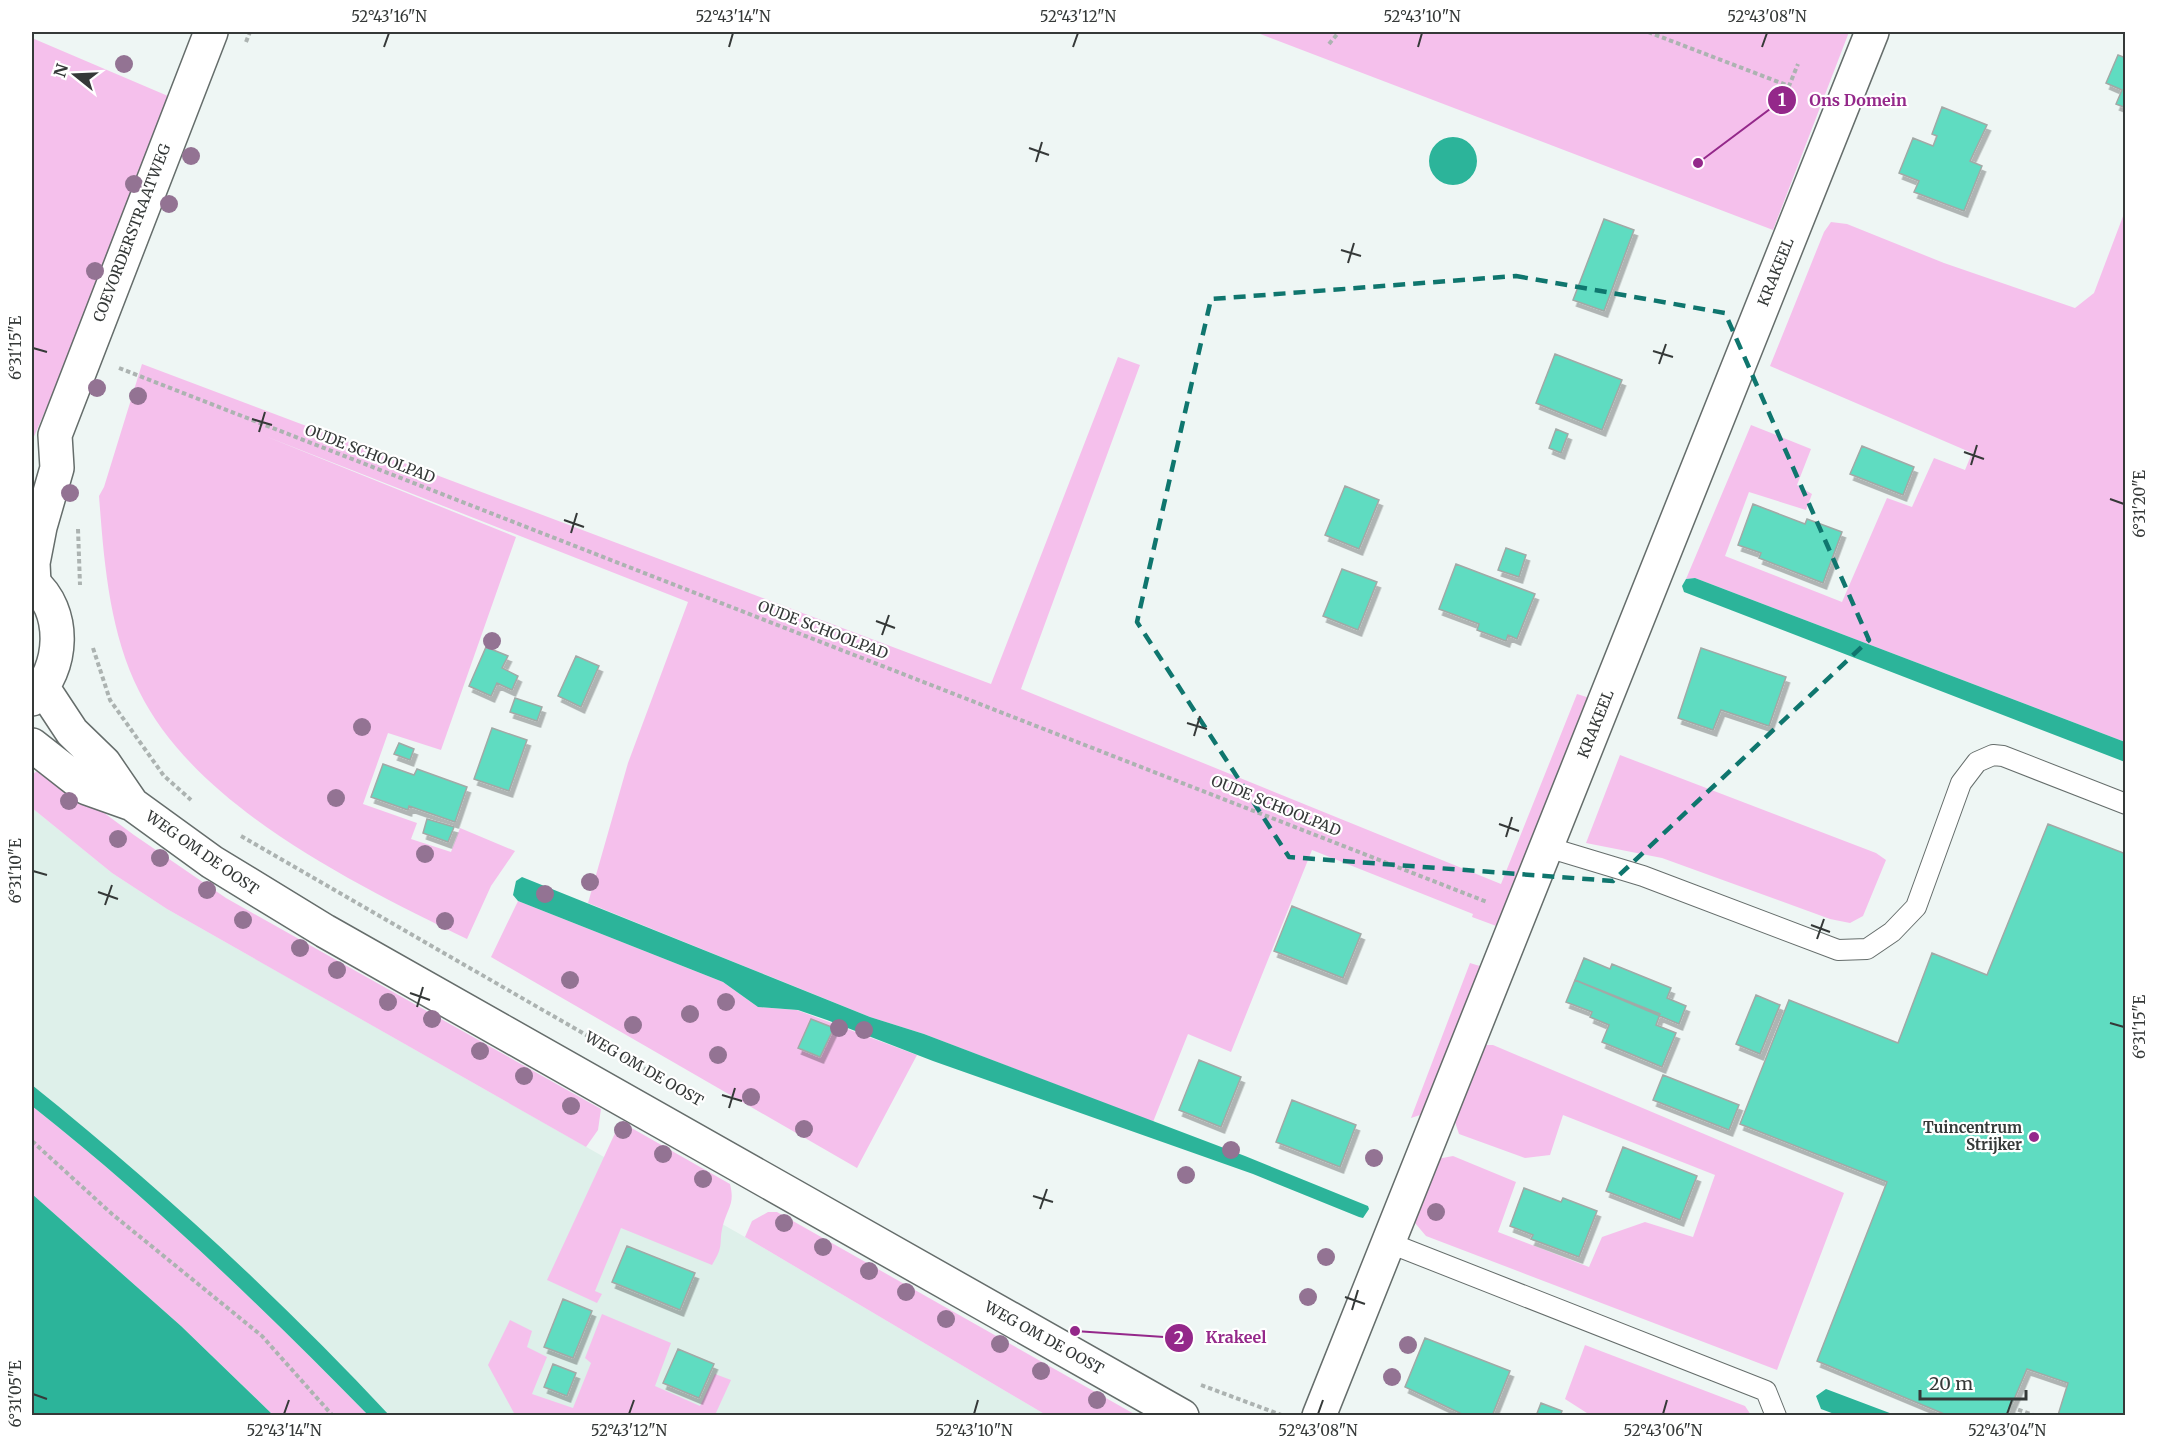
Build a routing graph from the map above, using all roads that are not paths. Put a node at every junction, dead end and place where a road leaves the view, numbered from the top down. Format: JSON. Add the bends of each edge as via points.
{"nodes":[{"id":1,"x":211,"y":32,"type":"edge"},
{"id":2,"x":1872,"y":32,"type":"edge"},
{"id":3,"x":55,"y":435,"type":"junction"},
{"id":4,"x":32,"y":461,"type":"edge"},
{"id":5,"x":33,"y":583,"type":"edge"},
{"id":6,"x":37,"y":693,"type":"edge"},
{"id":7,"x":32,"y":745,"type":"edge"},
{"id":8,"x":132,"y":804,"type":"junction"},
{"id":9,"x":2126,"y":804,"type":"edge"},
{"id":10,"x":1547,"y":847,"type":"junction"},
{"id":11,"x":1387,"y":1242,"type":"junction"},
{"id":12,"x":1182,"y":1416,"type":"edge"},
{"id":13,"x":1318,"y":1416,"type":"edge"},
{"id":14,"x":1776,"y":1416,"type":"edge"}],
"edges":[{"from":1,"to":3,"type":"street","name":"COEVORDERSTRAATWEG"},
{"from":2,"to":10,"type":"street","name":"KRAKEEL"},
{"from":3,"to":4,"type":"street","name":"COEVORDERSTRAATWEG"},
{"from":3,"to":5,"type":"street","name":"COEVORDERSTRAATWEG","via":[[57,468],[40,527]]},
{"from":5,"to":6,"type":"street","via":[[48,602],[56,623],[57,645],[53,667]]},
{"from":6,"to":8,"type":"street","name":"WEG OM DE OOST","via":[[104,763]]},
{"from":7,"to":8,"type":"street","name":"WEG OM DE OOST","via":[[87,788]]},
{"from":8,"to":12,"type":"street","name":"WEG OM DE OOST","via":[[212,862],[325,931]]},
{"from":9,"to":10,"type":"lane","via":[[2003,756],[1993,755],[1977,762],[1961,783],[1916,907],[1892,932],[1867,949],[1838,950],[1643,876]]},
{"from":10,"to":11,"type":"street","name":"KRAKEEL"},
{"from":11,"to":13,"type":"street","name":"KRAKEEL"},
{"from":11,"to":14,"type":"lane","via":[[1767,1391]]}]}
